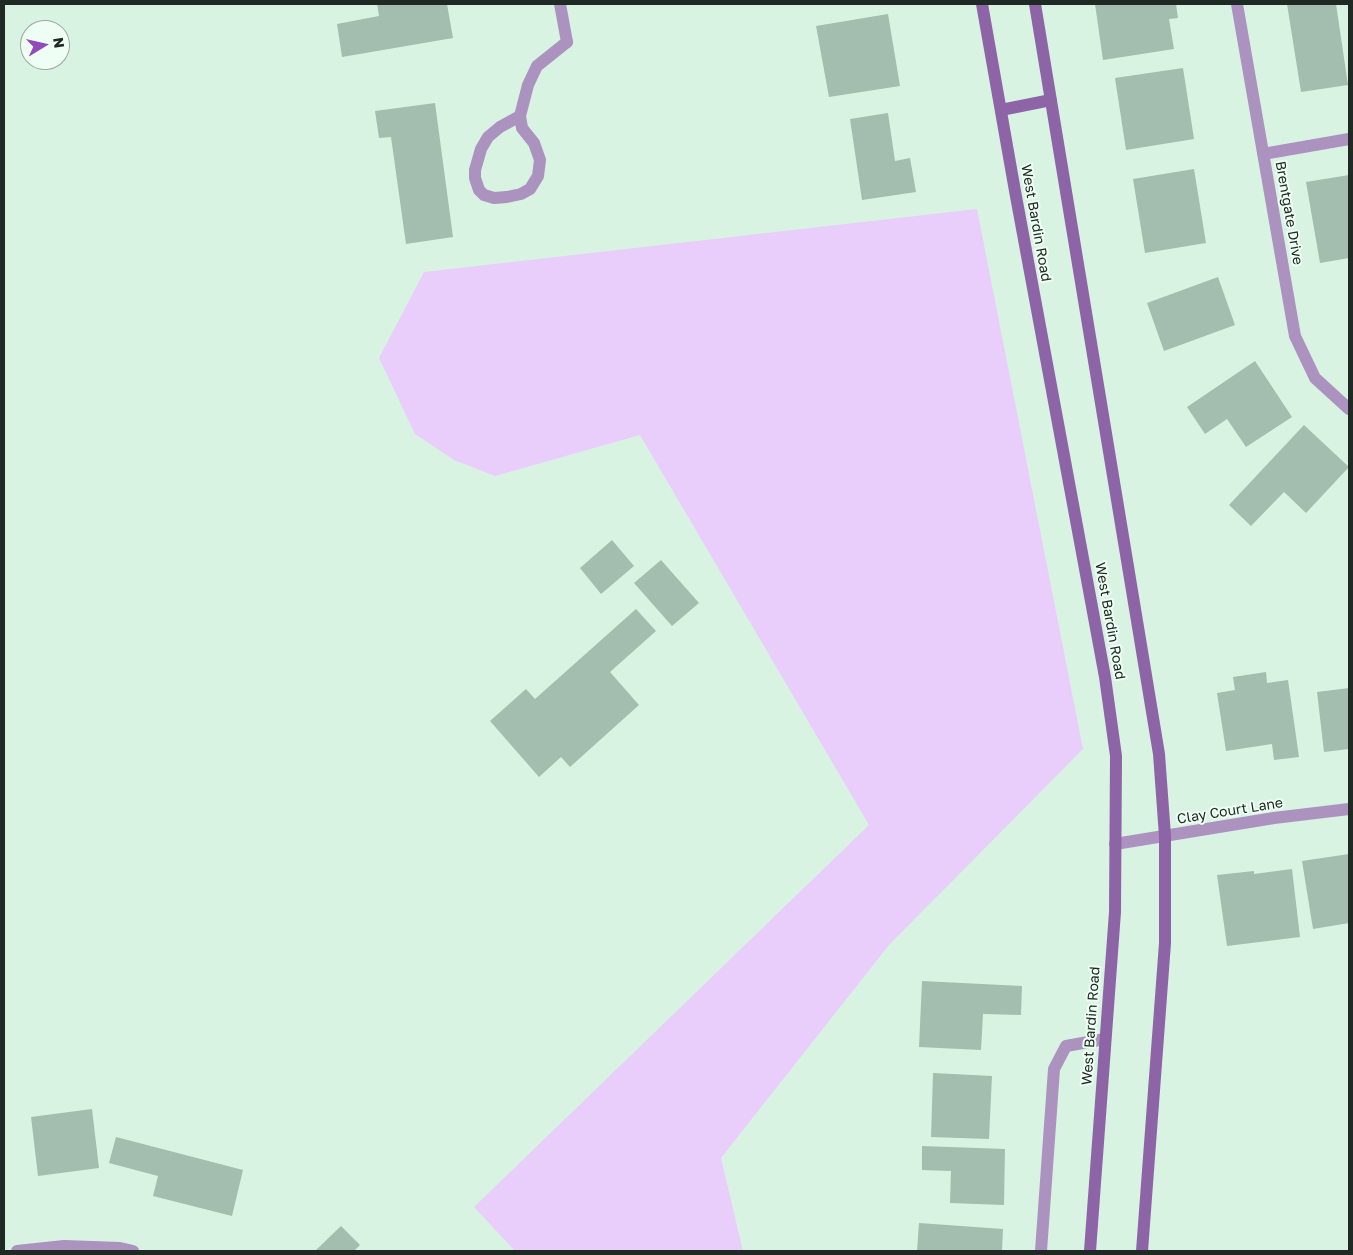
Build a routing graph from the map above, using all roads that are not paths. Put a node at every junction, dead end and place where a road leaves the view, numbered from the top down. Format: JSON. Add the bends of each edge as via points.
{"nodes":[{"id":1,"x":560,"y":4,"type":"edge"},
{"id":2,"x":982,"y":4,"type":"edge"},
{"id":3,"x":1035,"y":4,"type":"edge"},
{"id":4,"x":1237,"y":4,"type":"edge"},
{"id":5,"x":1051,"y":100,"type":"junction"},
{"id":6,"x":1001,"y":110,"type":"junction"},
{"id":7,"x":520,"y":116,"type":"junction"},
{"id":8,"x":1349,"y":139,"type":"edge"},
{"id":9,"x":1263,"y":154,"type":"junction"},
{"id":10,"x":1349,"y":409,"type":"edge"},
{"id":11,"x":1349,"y":809,"type":"edge"},
{"id":12,"x":1165,"y":836,"type":"junction"},
{"id":13,"x":1115,"y":844,"type":"junction"},
{"id":14,"x":1106,"y":1039,"type":"junction"},
{"id":15,"x":17,"y":1251,"type":"edge"},
{"id":16,"x":133,"y":1251,"type":"edge"},
{"id":17,"x":1041,"y":1251,"type":"edge"},
{"id":18,"x":1090,"y":1251,"type":"edge"},
{"id":19,"x":1142,"y":1251,"type":"edge"}],
"edges":[{"from":1,"to":7,"type":"street","via":[[567,42],[537,66]]},
{"from":2,"to":6,"type":"main road","name":"West Bardin Road"},
{"from":3,"to":5,"type":"main road","name":"West Bardin Road"},
{"from":4,"to":9,"type":"street","name":"Brentgate Drive"},
{"from":5,"to":6,"type":"main road"},
{"from":5,"to":12,"type":"main road","name":"West Bardin Road","via":[[1159,754]]},
{"from":6,"to":13,"type":"main road","name":"West Bardin Road","via":[[1105,677],[1116,756]]},
{"from":7,"to":7,"type":"street","via":[[522,128],[534,143],[540,160],[538,176],[530,189],[521,194],[494,198],[484,195],[475,178],[481,149],[488,137]]},
{"from":8,"to":9,"type":"street"},
{"from":9,"to":10,"type":"street","name":"Brentgate Drive","via":[[1295,336],[1315,378]]},
{"from":11,"to":12,"type":"street","name":"Clay Court Lane"},
{"from":12,"to":13,"type":"street","name":"Clay Court Lane"},
{"from":12,"to":19,"type":"main road","name":"West Bardin Road","via":[[1165,942]]},
{"from":13,"to":14,"type":"main road","name":"West Bardin Road","via":[[1115,912]]},
{"from":14,"to":17,"type":"street","via":[[1066,1046],[1054,1068]]},
{"from":14,"to":18,"type":"main road","name":"West Bardin Road"},
{"from":15,"to":16,"type":"street","via":[[64,1246]]}]}
